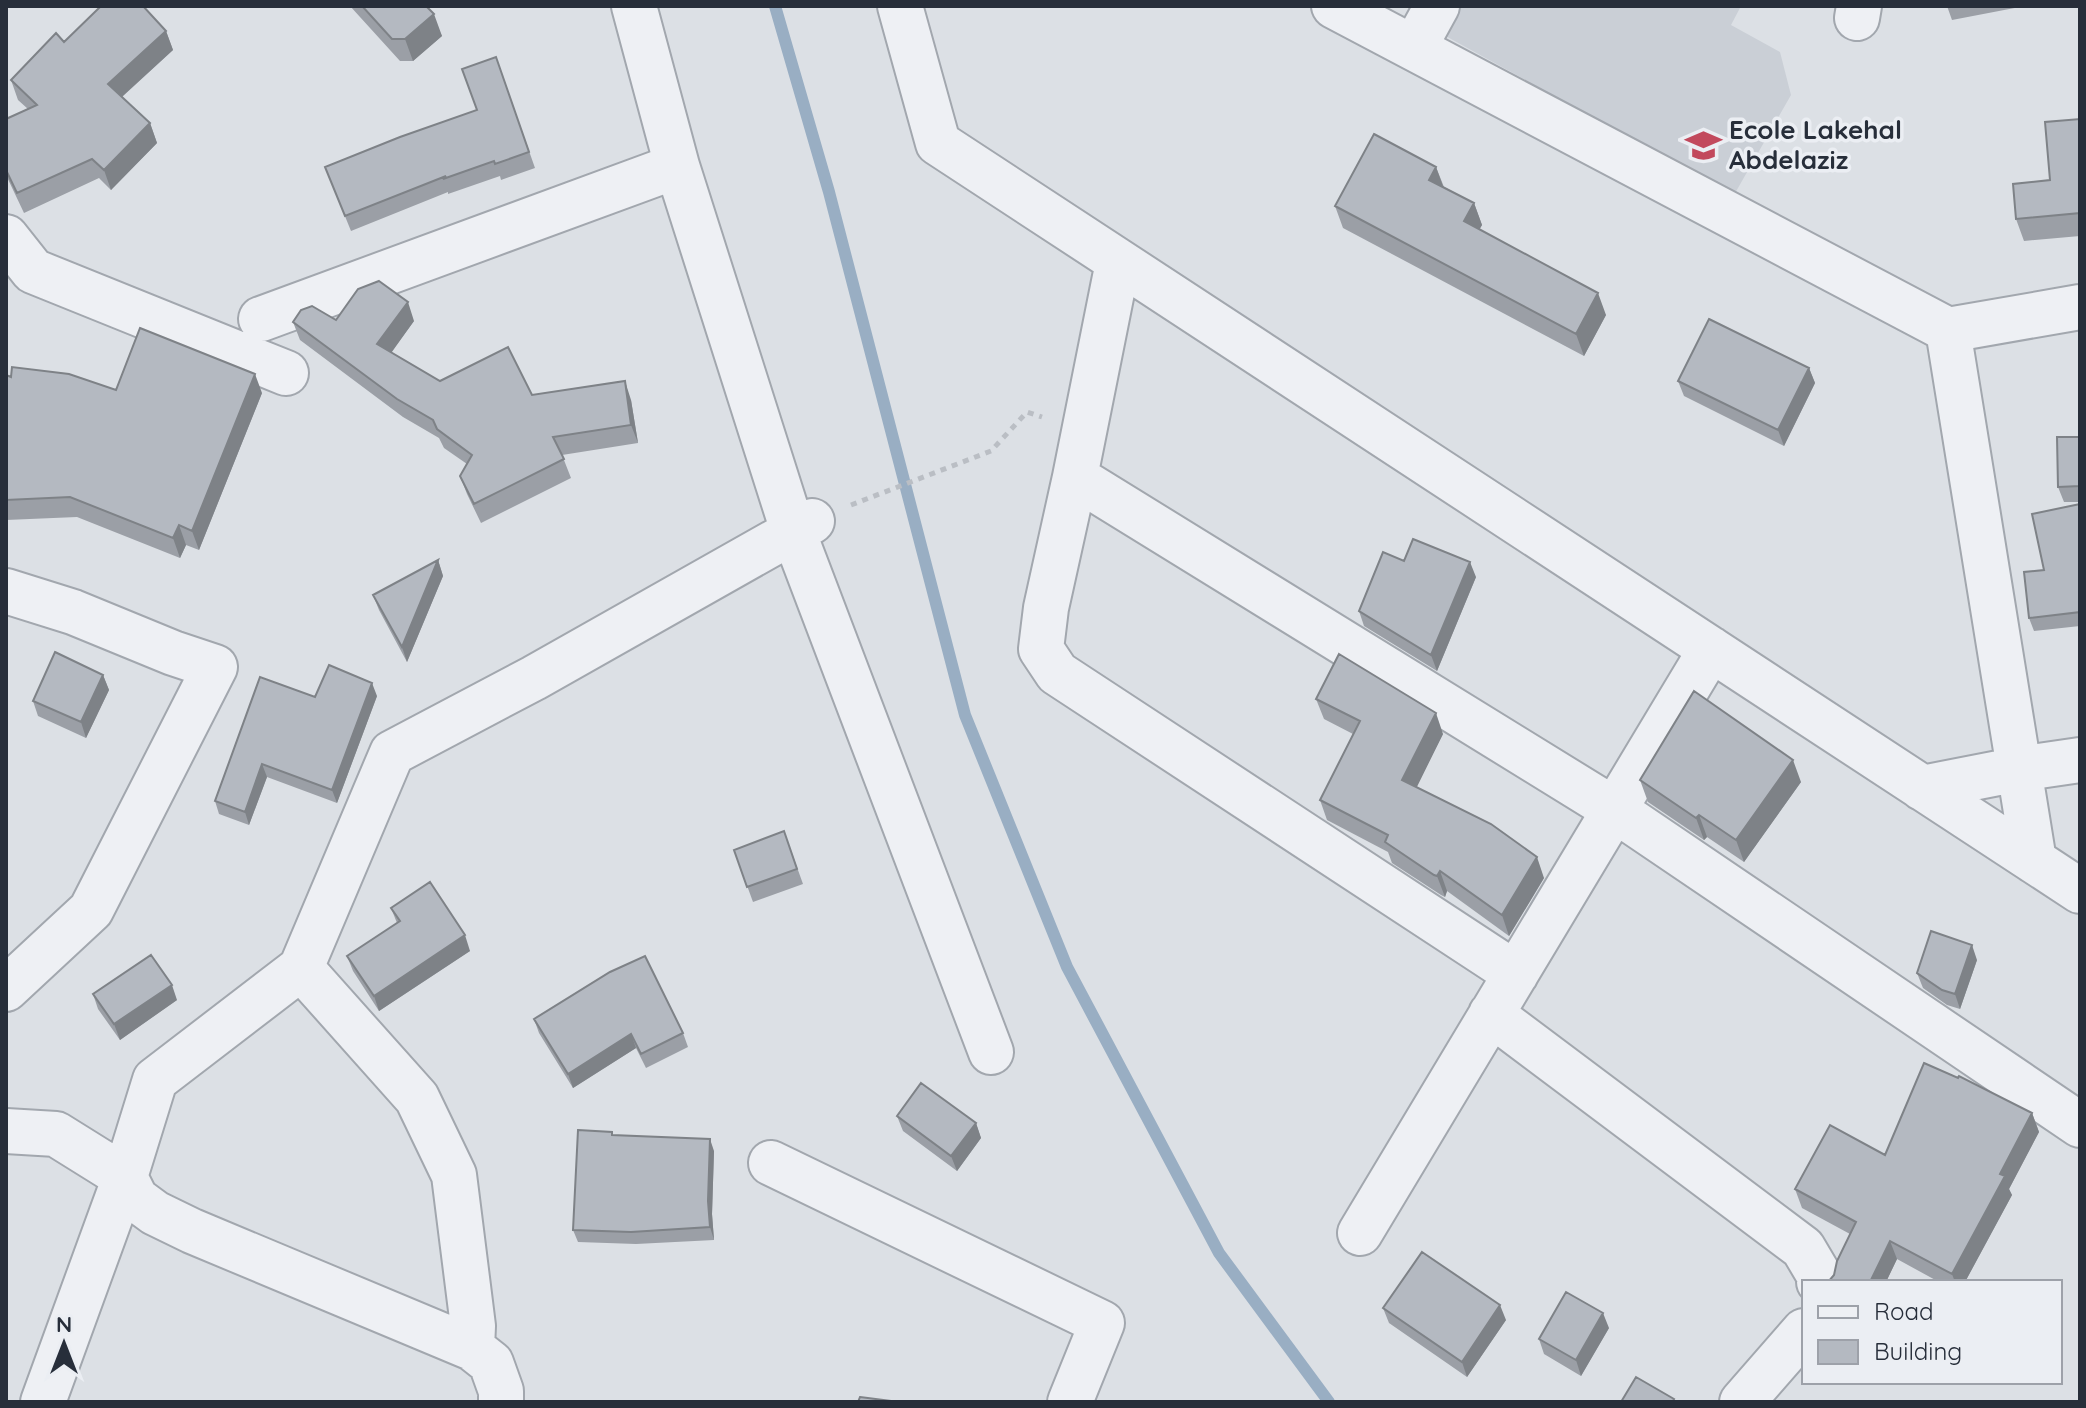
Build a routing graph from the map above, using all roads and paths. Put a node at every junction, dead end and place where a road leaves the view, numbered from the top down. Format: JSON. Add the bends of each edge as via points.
{"nodes":[{"id":1,"x":634,"y":6,"type":"edge"},
{"id":2,"x":900,"y":6,"type":"edge"},
{"id":3,"x":1334,"y":6,"type":"edge"},
{"id":4,"x":1437,"y":6,"type":"edge"},
{"id":5,"x":1414,"y":48,"type":"junction"},
{"id":6,"x":677,"y":166,"type":"junction"},
{"id":7,"x":6,"y":237,"type":"edge"},
{"id":8,"x":1118,"y":262,"type":"junction"},
{"id":9,"x":2080,"y":307,"type":"edge"},
{"id":10,"x":261,"y":319,"type":"dead end"},
{"id":11,"x":1948,"y":330,"type":"junction"},
{"id":12,"x":286,"y":373,"type":"dead end"},
{"id":13,"x":1085,"y":429,"type":"junction"},
{"id":14,"x":1075,"y":477,"type":"junction"},
{"id":15,"x":802,"y":526,"type":"junction"},
{"id":16,"x":6,"y":591,"type":"edge"},
{"id":17,"x":1711,"y":649,"type":"junction"},
{"id":18,"x":2080,"y":760,"type":"edge"},
{"id":19,"x":2019,"y":769,"type":"junction"},
{"id":20,"x":1922,"y":788,"type":"junction"},
{"id":21,"x":1615,"y":810,"type":"junction"},
{"id":22,"x":2034,"y":861,"type":"junction"},
{"id":23,"x":2080,"y":891,"type":"edge"},
{"id":24,"x":301,"y":968,"type":"junction"},
{"id":25,"x":1516,"y":974,"type":"junction"},
{"id":26,"x":6,"y":989,"type":"edge"},
{"id":27,"x":1491,"y":1014,"type":"junction"},
{"id":28,"x":991,"y":1052,"type":"dead end"},
{"id":29,"x":2080,"y":1125,"type":"edge"},
{"id":30,"x":6,"y":1131,"type":"edge"},
{"id":31,"x":771,"y":1163,"type":"dead end"},
{"id":32,"x":125,"y":1177,"type":"junction"},
{"id":33,"x":1360,"y":1233,"type":"dead end"},
{"id":34,"x":1819,"y":1280,"type":"edge"},
{"id":35,"x":1802,"y":1333,"type":"edge"},
{"id":36,"x":472,"y":1348,"type":"junction"},
{"id":37,"x":43,"y":1402,"type":"edge"},
{"id":38,"x":501,"y":1402,"type":"edge"},
{"id":39,"x":1070,"y":1402,"type":"edge"},
{"id":40,"x":1742,"y":1402,"type":"edge"}],
"edges":[{"from":1,"to":6,"type":"street"},
{"from":2,"to":8,"type":"street","via":[[938,143]]},
{"from":3,"to":5,"type":"street"},
{"from":4,"to":5,"type":"street"},
{"from":5,"to":11,"type":"street"},
{"from":6,"to":10,"type":"street"},
{"from":6,"to":15,"type":"street"},
{"from":7,"to":12,"type":"street","via":[[33,271]]},
{"from":8,"to":13,"type":"street"},
{"from":8,"to":17,"type":"street"},
{"from":9,"to":11,"type":"street"},
{"from":11,"to":19,"type":"street"},
{"from":13,"to":14,"type":"street"},
{"from":13,"to":15,"type":"path","via":[[1027,412],[991,451]]},
{"from":14,"to":21,"type":"street"},
{"from":14,"to":25,"type":"street","via":[[1041,649],[1057,673]]},
{"from":15,"to":24,"type":"street","via":[[392,753]]},
{"from":15,"to":28,"type":"street"},
{"from":16,"to":26,"type":"street","via":[[215,667],[91,910]]},
{"from":17,"to":20,"type":"street"},
{"from":17,"to":21,"type":"street"},
{"from":18,"to":19,"type":"street"},
{"from":19,"to":20,"type":"street"},
{"from":19,"to":22,"type":"street"},
{"from":20,"to":22,"type":"street"},
{"from":21,"to":25,"type":"street"},
{"from":21,"to":29,"type":"street"},
{"from":22,"to":23,"type":"street"},
{"from":24,"to":32,"type":"street","via":[[155,1080]]},
{"from":24,"to":36,"type":"street","via":[[417,1098],[454,1175]]},
{"from":25,"to":27,"type":"street"},
{"from":27,"to":33,"type":"street"},
{"from":27,"to":34,"type":"street","via":[[1803,1248]]},
{"from":30,"to":32,"type":"street","via":[[56,1134]]},
{"from":31,"to":39,"type":"street","via":[[1102,1323]]},
{"from":32,"to":36,"type":"street","via":[[136,1199],[155,1213]]},
{"from":32,"to":37,"type":"street"},
{"from":35,"to":40,"type":"street"},
{"from":36,"to":38,"type":"street","via":[[491,1363]]}]}
